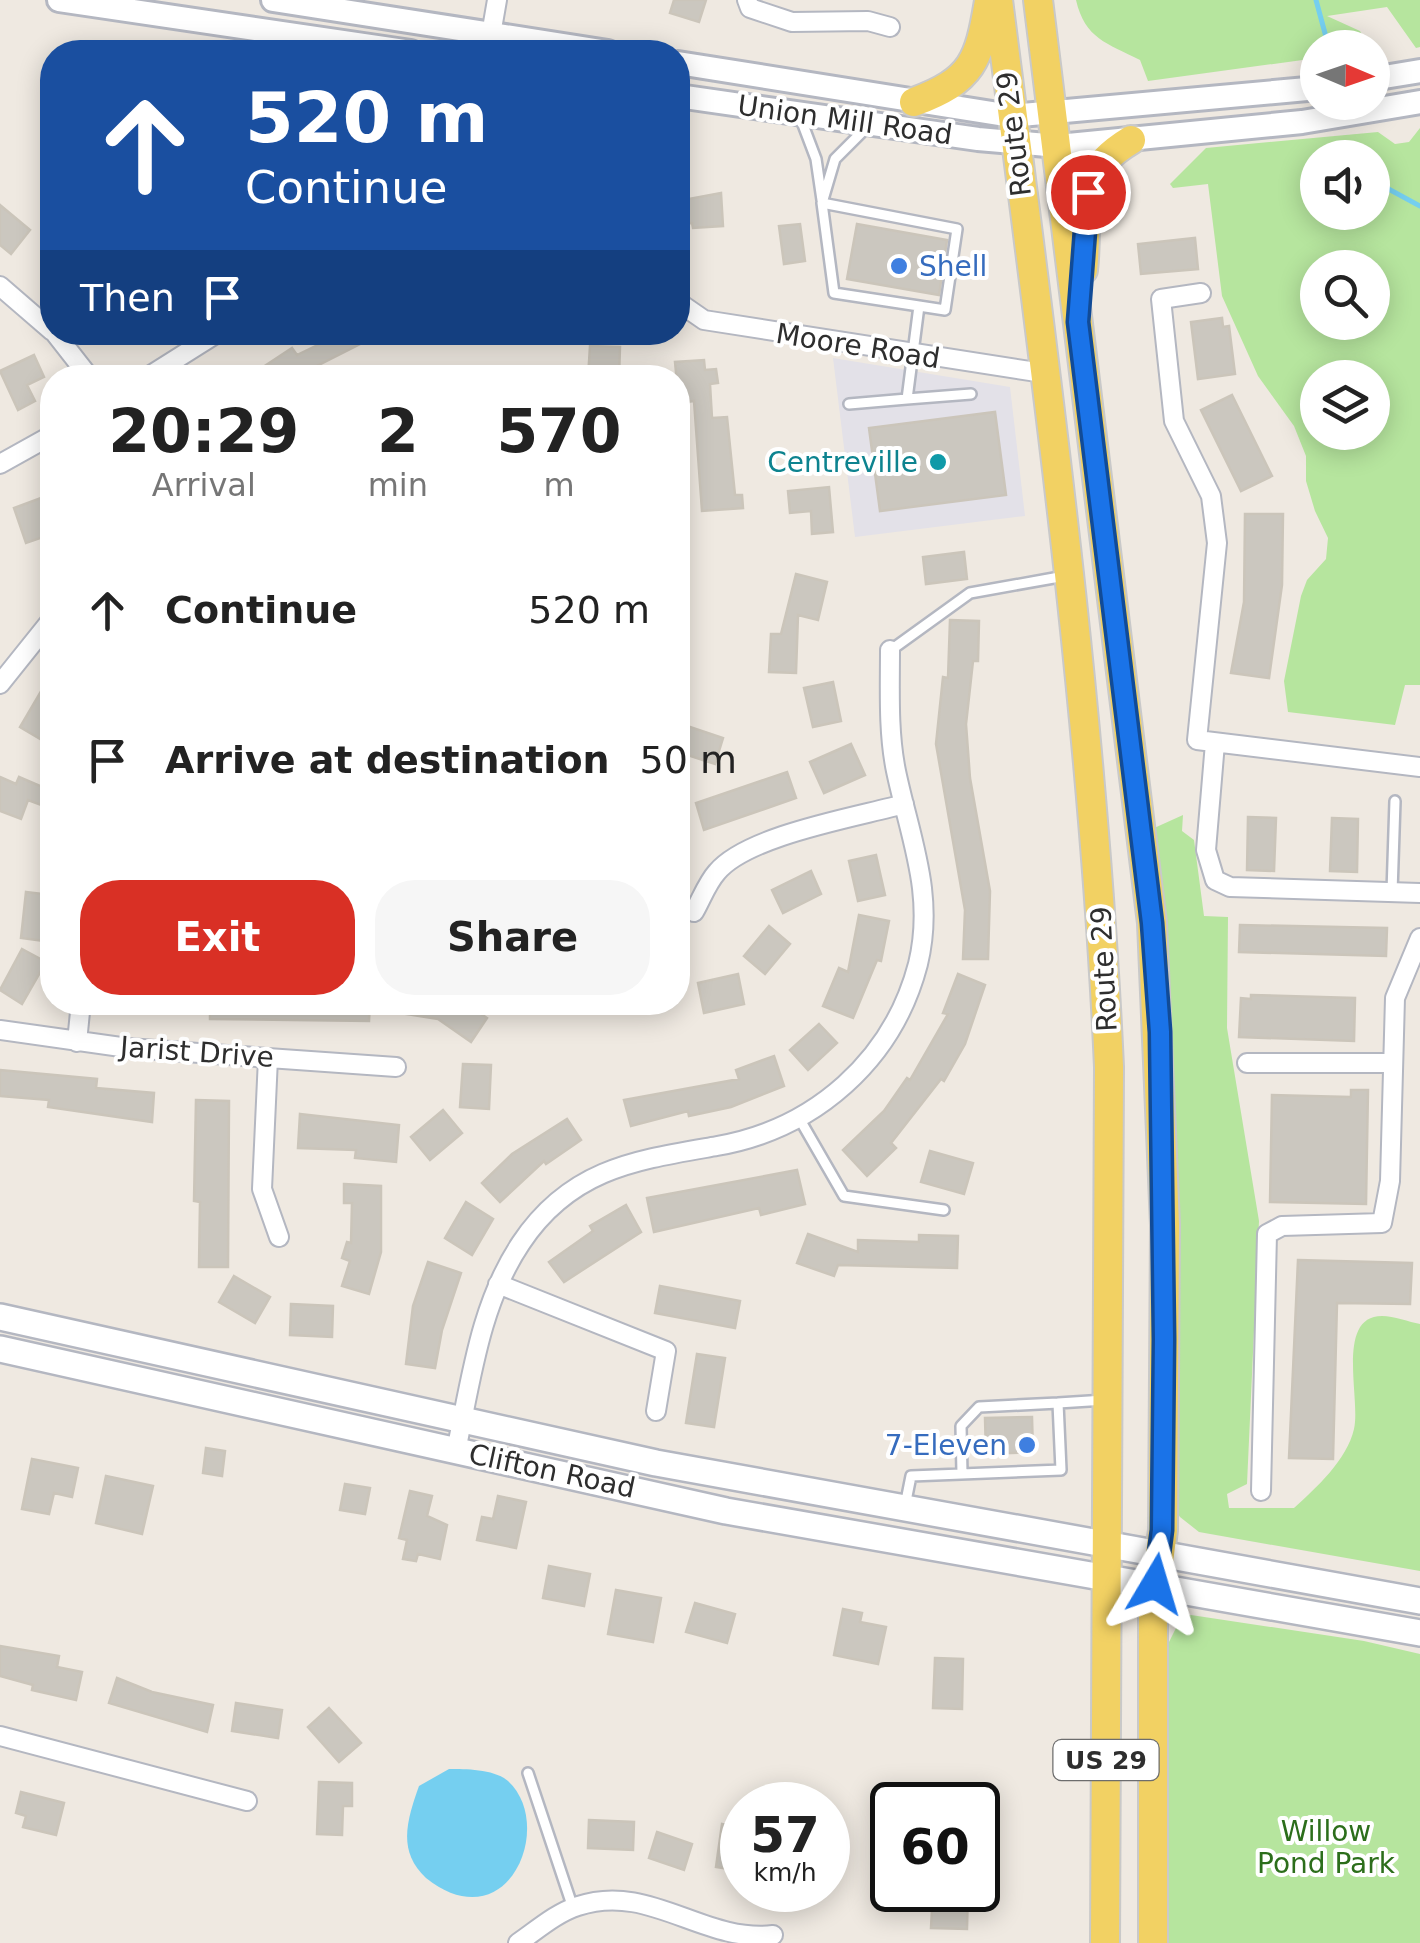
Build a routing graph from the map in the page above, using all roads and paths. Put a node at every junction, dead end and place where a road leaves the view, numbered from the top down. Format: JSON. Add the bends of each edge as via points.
{"nodes":[{"id":1,"x":59,"y":0,"type":"edge"},
{"id":2,"x":273,"y":0,"type":"edge"},
{"id":3,"x":498,"y":0,"type":"edge"},
{"id":4,"x":747,"y":0,"type":"edge"},
{"id":5,"x":990,"y":0,"type":"edge"},
{"id":6,"x":998,"y":0,"type":"edge"},
{"id":7,"x":1038,"y":0,"type":"edge"},
{"id":8,"x":890,"y":26,"type":"dead end"},
{"id":9,"x":330,"y":40,"type":"edge"},
{"id":10,"x":469,"y":40,"type":"edge"},
{"id":11,"x":490,"y":40,"type":"edge"},
{"id":12,"x":690,"y":65,"type":"edge"},
{"id":13,"x":1420,"y":71,"type":"edge"},
{"id":14,"x":1390,"y":76,"type":"edge"},
{"id":15,"x":1300,"y":90,"type":"edge"},
{"id":16,"x":690,"y":98,"type":"edge"},
{"id":17,"x":914,"y":102,"type":"junction"},
{"id":18,"x":1420,"y":102,"type":"edge"},
{"id":19,"x":799,"y":114,"type":"junction"},
{"id":20,"x":1054,"y":115,"type":"junction"},
{"id":21,"x":870,"y":124,"type":"junction"},
{"id":22,"x":1012,"y":130,"type":"junction"},
{"id":23,"x":1130,"y":140,"type":"junction"},
{"id":24,"x":1058,"y":146,"type":"junction"},
{"id":25,"x":822,"y":203,"type":"junction"},
{"id":26,"x":0,"y":286,"type":"edge"},
{"id":27,"x":1201,"y":293,"type":"dead end"},
{"id":28,"x":919,"y":306,"type":"junction"},
{"id":29,"x":690,"y":310,"type":"edge"},
{"id":30,"x":40,"y":321,"type":"edge"},
{"id":31,"x":1078,"y":322,"type":"junction"},
{"id":32,"x":63,"y":345,"type":"edge"},
{"id":33,"x":198,"y":345,"type":"edge"},
{"id":34,"x":912,"y":354,"type":"junction"},
{"id":35,"x":80,"y":365,"type":"edge"},
{"id":36,"x":166,"y":365,"type":"edge"},
{"id":37,"x":1043,"y":373,"type":"junction"},
{"id":38,"x":971,"y":394,"type":"dead end"},
{"id":39,"x":907,"y":399,"type":"junction"},
{"id":40,"x":849,"y":404,"type":"dead end"},
{"id":41,"x":40,"y":442,"type":"edge"},
{"id":42,"x":0,"y":464,"type":"edge"},
{"id":43,"x":1068,"y":576,"type":"junction"},
{"id":44,"x":40,"y":634,"type":"edge"},
{"id":45,"x":890,"y":650,"type":"joint"},
{"id":46,"x":0,"y":684,"type":"edge"},
{"id":47,"x":1206,"y":742,"type":"junction"},
{"id":48,"x":1420,"y":768,"type":"edge"},
{"id":49,"x":1395,"y":800,"type":"dead end"},
{"id":50,"x":904,"y":804,"type":"junction"},
{"id":51,"x":1392,"y":892,"type":"junction"},
{"id":52,"x":1420,"y":893,"type":"edge"},
{"id":53,"x":694,"y":912,"type":"dead end"},
{"id":54,"x":1420,"y":938,"type":"edge"},
{"id":55,"x":80,"y":1015,"type":"edge"},
{"id":56,"x":0,"y":1030,"type":"edge"},
{"id":57,"x":77,"y":1042,"type":"junction"},
{"id":58,"x":268,"y":1058,"type":"junction"},
{"id":59,"x":1390,"y":1062,"type":"junction"},
{"id":60,"x":1247,"y":1063,"type":"dead end"},
{"id":61,"x":396,"y":1066,"type":"dead end"},
{"id":62,"x":799,"y":1118,"type":"junction"},
{"id":63,"x":944,"y":1210,"type":"dead end"},
{"id":64,"x":279,"y":1237,"type":"dead end"},
{"id":65,"x":498,"y":1284,"type":"junction"},
{"id":66,"x":0,"y":1317,"type":"edge"},
{"id":67,"x":0,"y":1349,"type":"edge"},
{"id":68,"x":1108,"y":1400,"type":"junction"},
{"id":69,"x":1058,"y":1403,"type":"junction"},
{"id":70,"x":656,"y":1411,"type":"dead end"},
{"id":71,"x":463,"y":1420,"type":"junction"},
{"id":72,"x":456,"y":1451,"type":"junction"},
{"id":73,"x":962,"y":1474,"type":"junction"},
{"id":74,"x":1261,"y":1490,"type":"dead end"},
{"id":75,"x":904,"y":1511,"type":"junction"},
{"id":76,"x":1106,"y":1544,"type":"junction"},
{"id":77,"x":1158,"y":1553,"type":"junction"},
{"id":78,"x":1106,"y":1577,"type":"junction"},
{"id":79,"x":1155,"y":1584,"type":"junction"},
{"id":80,"x":1420,"y":1602,"type":"edge"},
{"id":81,"x":1420,"y":1633,"type":"edge"},
{"id":82,"x":0,"y":1736,"type":"edge"},
{"id":83,"x":528,"y":1773,"type":"dead end"},
{"id":84,"x":248,"y":1801,"type":"dead end"},
{"id":85,"x":573,"y":1908,"type":"junction"},
{"id":86,"x":773,"y":1936,"type":"dead end"},
{"id":87,"x":518,"y":1943,"type":"edge"},
{"id":88,"x":1105,"y":1943,"type":"edge"},
{"id":89,"x":1152,"y":1943,"type":"edge"}],
"edges":[{"from":1,"to":9,"type":"street"},
{"from":2,"to":10,"type":"street"},
{"from":3,"to":11,"type":"street"},
{"from":4,"to":8,"type":"street","via":[[750,8],[792,22]]},
{"from":5,"to":17,"type":"main road","via":[[973,66],[944,91]]},
{"from":6,"to":22,"type":"main road","name":"Route 29","number":"US 29"},
{"from":7,"to":20,"type":"main road","name":"Route 29","number":"US 29"},
{"from":12,"to":17,"type":"street","name":"Union Mill Road"},
{"from":13,"to":14,"type":"street"},
{"from":15,"to":20,"type":"street"},
{"from":16,"to":19,"type":"street","name":"Union Mill Road"},
{"from":17,"to":22,"type":"street","name":"Union Mill Road"},
{"from":18,"to":23,"type":"street"},
{"from":19,"to":21,"type":"street","name":"Union Mill Road"},
{"from":19,"to":25,"type":"lane"},
{"from":20,"to":22,"type":"street"},
{"from":20,"to":24,"type":"main road","name":"Route 29","number":"US 29"},
{"from":21,"to":22,"type":"street","name":"Union Mill Road"},
{"from":21,"to":25,"type":"lane","via":[[835,160]]},
{"from":22,"to":24,"type":"street"},
{"from":22,"to":37,"type":"main road","name":"Route 29","number":"US 29"},
{"from":23,"to":24,"type":"street"},
{"from":23,"to":31,"type":"main road","via":[[1106,154],[1090,177]]},
{"from":24,"to":31,"type":"main road","name":"Route 29","number":"US 29"},
{"from":25,"to":28,"type":"lane","via":[[834,293]]},
{"from":25,"to":28,"type":"lane","via":[[957,229],[946,310]]},
{"from":26,"to":30,"type":"street"},
{"from":27,"to":47,"type":"street","via":[[1161,300],[1174,422],[1211,496],[1217,543]]},
{"from":28,"to":34,"type":"lane"},
{"from":29,"to":34,"type":"street","name":"Moore Road","via":[[704,320]]},
{"from":31,"to":77,"type":"main road","name":"Route 29","number":"US 29","via":[[1157,996],[1165,1224]]},
{"from":32,"to":35,"type":"street"},
{"from":33,"to":36,"type":"street"},
{"from":34,"to":37,"type":"street","name":"Moore Road"},
{"from":34,"to":39,"type":"lane"},
{"from":37,"to":43,"type":"main road","name":"Route 29","number":"US 29"},
{"from":38,"to":39,"type":"lane"},
{"from":39,"to":40,"type":"lane"},
{"from":41,"to":42,"type":"street"},
{"from":43,"to":45,"type":"lane","via":[[970,594]]},
{"from":43,"to":68,"type":"main road","name":"Route 29","number":"US 29","via":[[1106,971]]},
{"from":44,"to":46,"type":"street"},
{"from":45,"to":50,"type":"street","via":[[892,735]]},
{"from":47,"to":48,"type":"street"},
{"from":47,"to":51,"type":"street","via":[[1206,850],[1215,880],[1230,887]]},
{"from":49,"to":51,"type":"lane"},
{"from":50,"to":53,"type":"street","via":[[736,857],[717,871]]},
{"from":50,"to":62,"type":"street","via":[[922,864],[924,899],[924,930],[907,996],[871,1058]]},
{"from":51,"to":52,"type":"street"},
{"from":54,"to":59,"type":"street","via":[[1395,998]]},
{"from":55,"to":57,"type":"street"},
{"from":56,"to":57,"type":"street","name":"Jarist Drive"},
{"from":57,"to":58,"type":"street","name":"Jarist Drive"},
{"from":58,"to":61,"type":"street","name":"Jarist Drive"},
{"from":58,"to":64,"type":"street","via":[[262,1189]]},
{"from":59,"to":60,"type":"street"},
{"from":59,"to":74,"type":"street","via":[[1390,1181],[1382,1224],[1282,1226],[1267,1234]]},
{"from":62,"to":63,"type":"lane","via":[[844,1196]]},
{"from":62,"to":65,"type":"street","via":[[742,1140],[643,1157],[606,1171],[552,1206]]},
{"from":65,"to":70,"type":"street","via":[[666,1351]]},
{"from":65,"to":71,"type":"street"},
{"from":66,"to":71,"type":"main road","name":"Clifton Road"},
{"from":67,"to":72,"type":"main road","name":"Clifton Road"},
{"from":68,"to":69,"type":"lane"},
{"from":68,"to":76,"type":"main road","name":"Route 29","number":"US 29"},
{"from":69,"to":73,"type":"lane","via":[[979,1408],[960,1426]]},
{"from":69,"to":73,"type":"lane","via":[[1060,1470]]},
{"from":71,"to":72,"type":"street"},
{"from":71,"to":75,"type":"main road","name":"Clifton Road"},
{"from":72,"to":78,"type":"main road","name":"Clifton Road","via":[[741,1514]]},
{"from":73,"to":75,"type":"lane","via":[[911,1476]]},
{"from":75,"to":76,"type":"main road","name":"Clifton Road"},
{"from":76,"to":77,"type":"main road","name":"Clifton Road"},
{"from":76,"to":78,"type":"main road","name":"Route 29","number":"US 29"},
{"from":77,"to":79,"type":"main road","name":"Route 29","number":"US 29"},
{"from":77,"to":80,"type":"main road","name":"Clifton Road"},
{"from":78,"to":79,"type":"main road","name":"Clifton Road"},
{"from":78,"to":88,"type":"main road","name":"Route 29","number":"US 29"},
{"from":79,"to":81,"type":"main road","name":"Clifton Road"},
{"from":79,"to":89,"type":"main road","name":"Route 29","number":"US 29"},
{"from":82,"to":84,"type":"street"},
{"from":83,"to":85,"type":"lane"},
{"from":85,"to":86,"type":"street","via":[[636,1901],[718,1934]]},
{"from":85,"to":87,"type":"street"}]}
